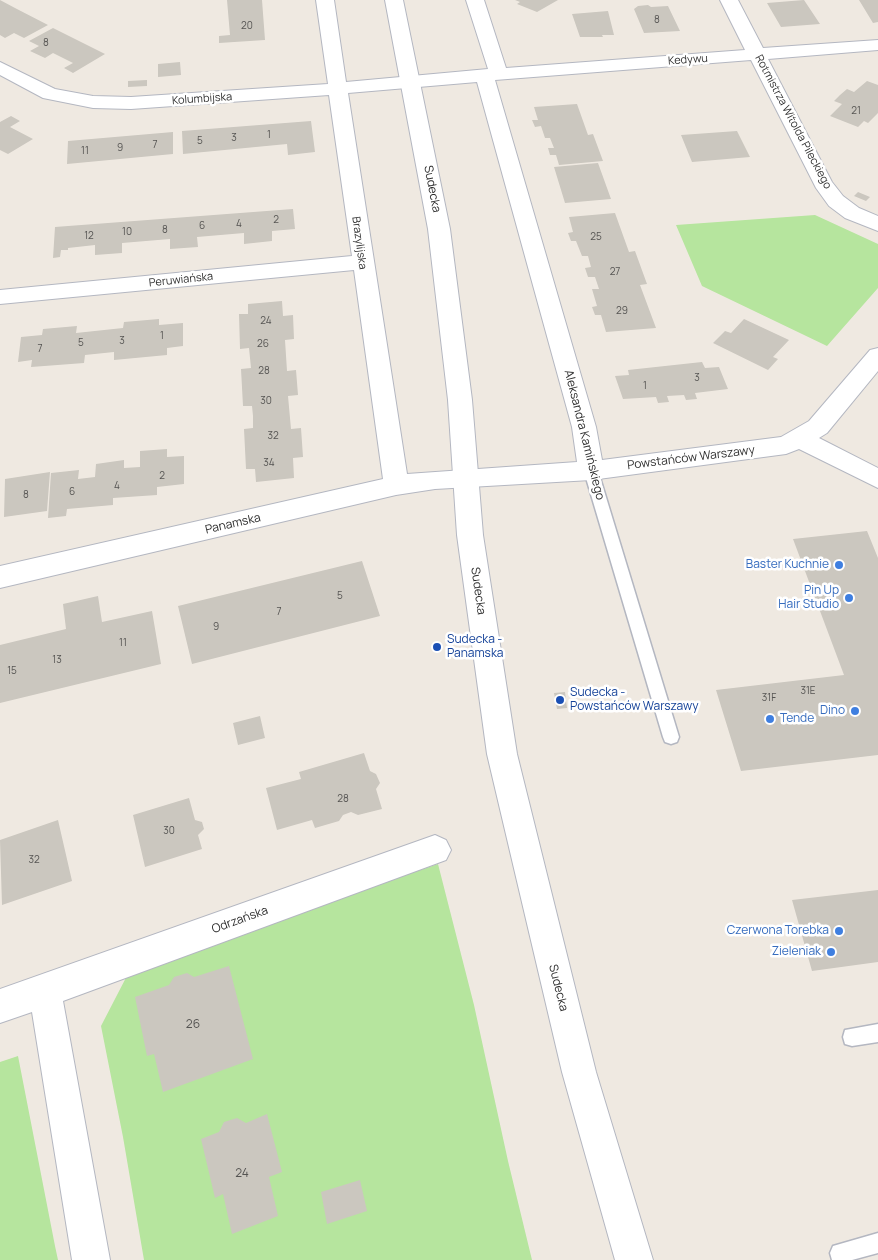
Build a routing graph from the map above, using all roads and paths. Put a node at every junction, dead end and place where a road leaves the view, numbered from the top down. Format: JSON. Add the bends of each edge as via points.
{"nodes":[{"id":1,"x":325,"y":0,"type":"edge"},
{"id":2,"x":394,"y":0,"type":"edge"},
{"id":3,"x":475,"y":0,"type":"edge"},
{"id":4,"x":729,"y":0,"type":"edge"},
{"id":5,"x":878,"y":45,"type":"edge"},
{"id":6,"x":757,"y":54,"type":"junction"},
{"id":7,"x":0,"y":68,"type":"edge"},
{"id":8,"x":492,"y":74,"type":"junction"},
{"id":9,"x":410,"y":81,"type":"junction"},
{"id":10,"x":338,"y":88,"type":"junction"},
{"id":11,"x":878,"y":224,"type":"edge"},
{"id":12,"x":362,"y":262,"type":"junction"},
{"id":13,"x":0,"y":297,"type":"edge"},
{"id":14,"x":878,"y":356,"type":"edge"},
{"id":15,"x":800,"y":439,"type":"junction"},
{"id":16,"x":591,"y":471,"type":"junction"},
{"id":17,"x":466,"y":479,"type":"junction"},
{"id":18,"x":878,"y":479,"type":"edge"},
{"id":19,"x":396,"y":485,"type":"junction"},
{"id":20,"x":0,"y":577,"type":"edge"},
{"id":21,"x":671,"y":737,"type":"dead end"},
{"id":22,"x":435,"y":850,"type":"dead end"},
{"id":23,"x":46,"y":991,"type":"junction"},
{"id":24,"x":0,"y":1006,"type":"edge"},
{"id":25,"x":878,"y":1033,"type":"edge"},
{"id":26,"x":852,"y":1037,"type":"dead end"},
{"id":27,"x":878,"y":1243,"type":"edge"},
{"id":28,"x":91,"y":1260,"type":"edge"},
{"id":29,"x":634,"y":1260,"type":"edge"},
{"id":30,"x":842,"y":1260,"type":"edge"}],
"edges":[{"from":1,"to":10,"type":"street","name":"Brazylijska"},
{"from":2,"to":9,"type":"street","name":"Sudecka"},
{"from":3,"to":8,"type":"street","name":"Aleksandra Kamińskiego"},
{"from":4,"to":6,"type":"street","name":"Rotmistrza Witolda Pileckiego"},
{"from":5,"to":6,"type":"street","name":"Kedywu"},
{"from":6,"to":8,"type":"street","name":"Kedywu"},
{"from":6,"to":11,"type":"street","name":"Rotmistrza Witolda Pileckiego","via":[[823,184],[836,201],[852,213]]},
{"from":7,"to":10,"type":"street","name":"Kolumbijska","via":[[50,94],[93,102],[131,104]]},
{"from":8,"to":9,"type":"street"},
{"from":8,"to":16,"type":"street","name":"Aleksandra Kamińskiego","via":[[584,427]]},
{"from":9,"to":10,"type":"street","name":"Kolumbijska"},
{"from":9,"to":17,"type":"street","name":"Sudecka","via":[[439,229],[460,400]]},
{"from":10,"to":12,"type":"street","name":"Brazylijska"},
{"from":12,"to":13,"type":"street","name":"Peruwiańska"},
{"from":12,"to":19,"type":"street","name":"Brazylijska"},
{"from":14,"to":15,"type":"street","name":"Powstańców Warszawy","via":[[834,411]]},
{"from":15,"to":16,"type":"street","name":"Powstańców Warszawy","via":[[786,445],[744,452]]},
{"from":15,"to":18,"type":"street"},
{"from":16,"to":17,"type":"street","name":"Powstańców Warszawy"},
{"from":16,"to":21,"type":"lane","name":"Aleksandra Kamińskiego"},
{"from":17,"to":19,"type":"street","name":"Panamska"},
{"from":17,"to":29,"type":"street","name":"Sudecka","via":[[470,535],[502,754],[579,1072]]},
{"from":19,"to":20,"type":"street","name":"Panamska"},
{"from":22,"to":23,"type":"street","name":"Odrzańska"},
{"from":23,"to":24,"type":"street","name":"Odrzańska"},
{"from":23,"to":28,"type":"street"},
{"from":25,"to":26,"type":"lane"},
{"from":27,"to":30,"type":"lane","via":[[840,1253]]}]}
